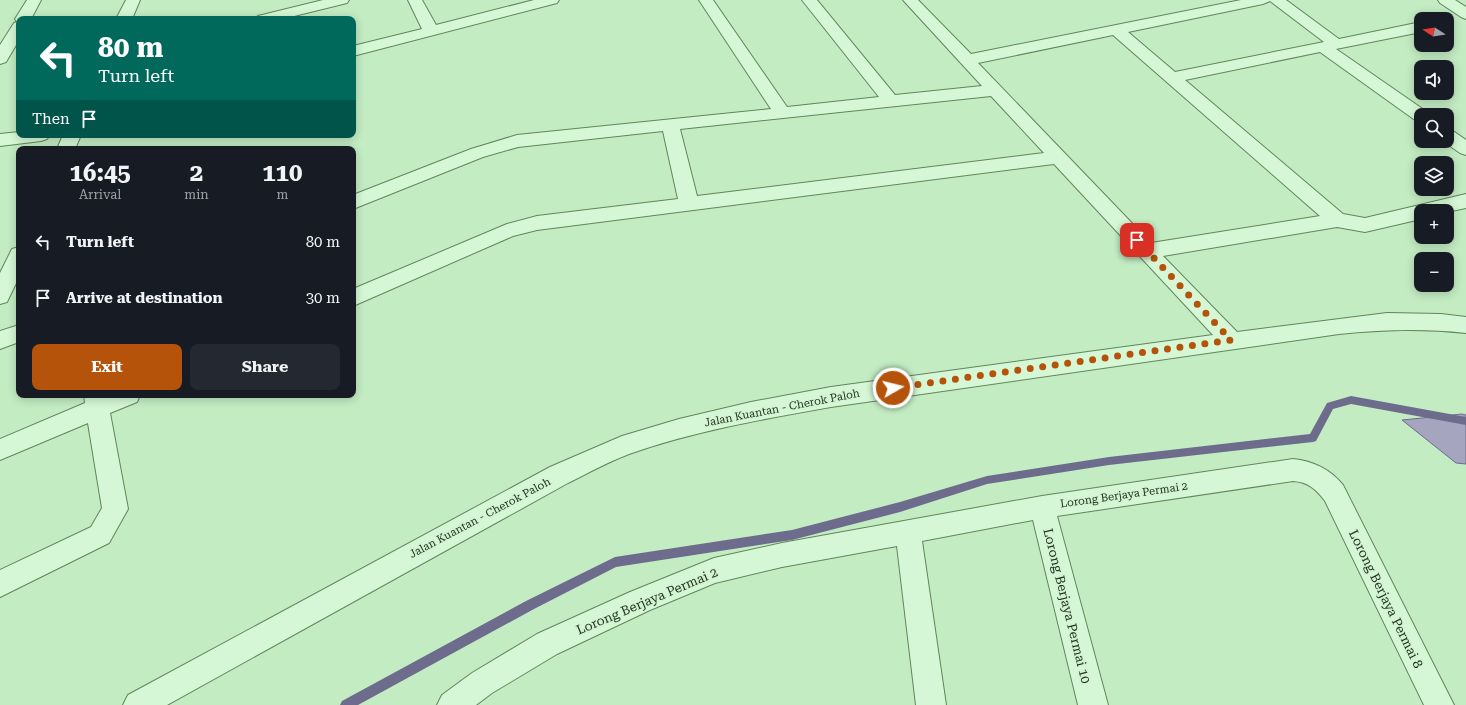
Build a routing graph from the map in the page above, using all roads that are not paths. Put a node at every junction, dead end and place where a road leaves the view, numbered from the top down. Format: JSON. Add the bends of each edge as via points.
{"nodes":[{"id":1,"x":34,"y":0,"type":"edge"},
{"id":2,"x":133,"y":0,"type":"edge"},
{"id":3,"x":342,"y":0,"type":"edge"},
{"id":4,"x":415,"y":0,"type":"edge"},
{"id":5,"x":552,"y":0,"type":"edge"},
{"id":6,"x":706,"y":0,"type":"edge"},
{"id":7,"x":809,"y":0,"type":"edge"},
{"id":8,"x":910,"y":0,"type":"edge"},
{"id":9,"x":1263,"y":0,"type":"edge"},
{"id":10,"x":1276,"y":0,"type":"edge"},
{"id":11,"x":1445,"y":0,"type":"edge"},
{"id":12,"x":25,"y":16,"type":"edge"},
{"id":13,"x":125,"y":16,"type":"edge"},
{"id":14,"x":275,"y":16,"type":"edge"},
{"id":15,"x":1462,"y":18,"type":"edge"},
{"id":16,"x":1414,"y":28,"type":"edge"},
{"id":17,"x":1116,"y":30,"type":"junction"},
{"id":18,"x":16,"y":31,"type":"edge"},
{"id":19,"x":431,"y":31,"type":"junction"},
{"id":20,"x":1330,"y":45,"type":"junction"},
{"id":21,"x":356,"y":49,"type":"edge"},
{"id":22,"x":0,"y":59,"type":"edge"},
{"id":23,"x":967,"y":60,"type":"junction"},
{"id":24,"x":1172,"y":78,"type":"junction"},
{"id":25,"x":995,"y":90,"type":"junction"},
{"id":26,"x":891,"y":101,"type":"junction"},
{"id":27,"x":1414,"y":111,"type":"edge"},
{"id":28,"x":782,"y":112,"type":"junction"},
{"id":29,"x":670,"y":124,"type":"junction"},
{"id":30,"x":16,"y":138,"type":"edge"},
{"id":31,"x":0,"y":140,"type":"edge"},
{"id":32,"x":1454,"y":140,"type":"edge"},
{"id":33,"x":1466,"y":149,"type":"edge"},
{"id":34,"x":1059,"y":157,"type":"junction"},
{"id":35,"x":356,"y":201,"type":"edge"},
{"id":36,"x":1466,"y":201,"type":"edge"},
{"id":37,"x":689,"y":204,"type":"junction"},
{"id":38,"x":1453,"y":204,"type":"edge"},
{"id":39,"x":1414,"y":213,"type":"edge"},
{"id":40,"x":1336,"y":220,"type":"junction"},
{"id":41,"x":1147,"y":251,"type":"junction"},
{"id":42,"x":16,"y":261,"type":"edge"},
{"id":43,"x":0,"y":296,"type":"edge"},
{"id":44,"x":356,"y":297,"type":"edge"},
{"id":45,"x":1466,"y":325,"type":"edge"},
{"id":46,"x":16,"y":334,"type":"edge"},
{"id":47,"x":0,"y":340,"type":"edge"},
{"id":48,"x":1231,"y":340,"type":"junction"},
{"id":49,"x":115,"y":398,"type":"edge"},
{"id":50,"x":96,"y":402,"type":"edge"},
{"id":51,"x":0,"y":450,"type":"edge"},
{"id":52,"x":1334,"y":493,"type":"joint"},
{"id":53,"x":1042,"y":507,"type":"junction"},
{"id":54,"x":908,"y":533,"type":"junction"},
{"id":55,"x":0,"y":584,"type":"edge"},
{"id":56,"x":138,"y":705,"type":"edge"},
{"id":57,"x":452,"y":705,"type":"edge"},
{"id":58,"x":931,"y":705,"type":"edge"},
{"id":59,"x":1093,"y":705,"type":"edge"},
{"id":60,"x":1438,"y":705,"type":"edge"}],
"edges":[{"from":1,"to":12,"type":"street"},
{"from":2,"to":13,"type":"street"},
{"from":3,"to":14,"type":"street"},
{"from":4,"to":19,"type":"street"},
{"from":5,"to":19,"type":"street"},
{"from":6,"to":28,"type":"street"},
{"from":7,"to":26,"type":"street"},
{"from":8,"to":23,"type":"street"},
{"from":9,"to":17,"type":"street"},
{"from":10,"to":20,"type":"street"},
{"from":11,"to":15,"type":"street"},
{"from":16,"to":20,"type":"street"},
{"from":17,"to":23,"type":"street"},
{"from":17,"to":24,"type":"street"},
{"from":18,"to":22,"type":"street"},
{"from":19,"to":21,"type":"street"},
{"from":20,"to":24,"type":"street"},
{"from":20,"to":27,"type":"street"},
{"from":23,"to":25,"type":"street"},
{"from":24,"to":40,"type":"street"},
{"from":25,"to":26,"type":"street"},
{"from":25,"to":34,"type":"street"},
{"from":26,"to":28,"type":"street"},
{"from":28,"to":29,"type":"street"},
{"from":29,"to":35,"type":"street","via":[[517,141],[477,153]]},
{"from":29,"to":37,"type":"street"},
{"from":30,"to":31,"type":"street"},
{"from":32,"to":33,"type":"street"},
{"from":34,"to":37,"type":"street"},
{"from":34,"to":41,"type":"street"},
{"from":36,"to":38,"type":"street"},
{"from":37,"to":44,"type":"street","via":[[529,225]]},
{"from":39,"to":40,"type":"street","via":[[1364,226]]},
{"from":40,"to":41,"type":"street"},
{"from":41,"to":48,"type":"street"},
{"from":42,"to":43,"type":"street"},
{"from":45,"to":48,"type":"street","name":"Jalan Kuantan - Cherok Paloh","via":[[1388,321]]},
{"from":46,"to":47,"type":"street"},
{"from":48,"to":56,"type":"street","name":"Jalan Kuantan - Cherok Paloh","via":[[831,397],[751,412],[622,446],[559,475],[487,513]]},
{"from":49,"to":50,"type":"street"},
{"from":50,"to":51,"type":"street"},
{"from":50,"to":55,"type":"street","via":[[115,509],[100,535]]},
{"from":52,"to":53,"type":"street","name":"Lorong Berjaya Permai 2","via":[[1316,475],[1304,470],[1293,470]]},
{"from":52,"to":60,"type":"street","name":"Lorong Berjaya Permai 8"},
{"from":53,"to":54,"type":"street","name":"Lorong Berjaya Permai 2"},
{"from":53,"to":59,"type":"street","name":"Lorong Berjaya Permai 10"},
{"from":54,"to":57,"type":"street","name":"Lorong Berjaya Permai 2","via":[[782,555],[714,571],[640,601],[547,644],[482,683]]},
{"from":54,"to":58,"type":"street"}]}
